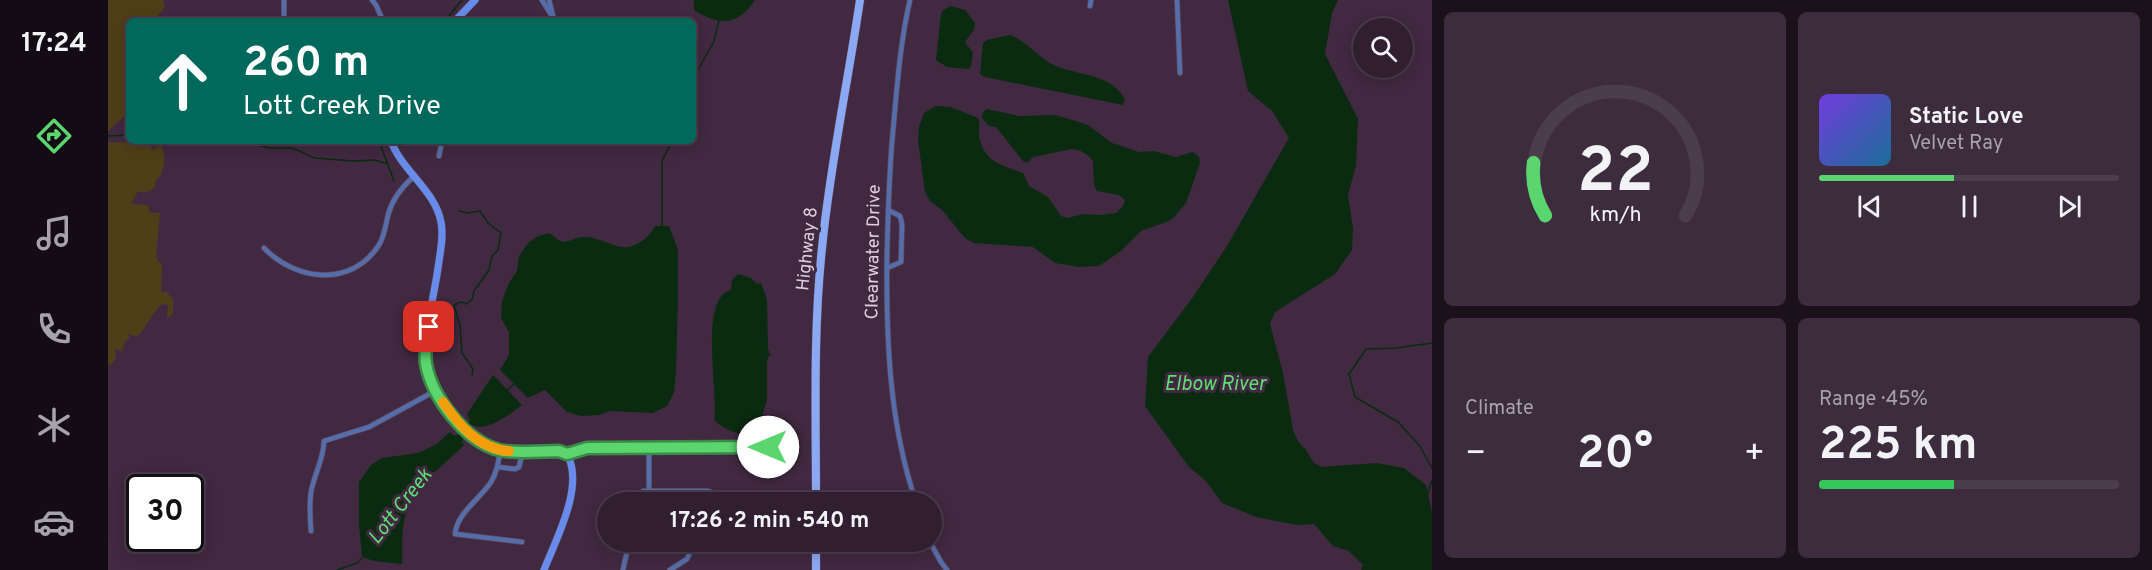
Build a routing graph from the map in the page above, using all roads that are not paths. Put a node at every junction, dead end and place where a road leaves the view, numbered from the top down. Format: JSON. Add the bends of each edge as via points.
{"nodes":[{"id":1,"x":284,"y":0,"type":"edge"},
{"id":2,"x":372,"y":0,"type":"edge"},
{"id":3,"x":475,"y":0,"type":"edge"},
{"id":4,"x":542,"y":0,"type":"edge"},
{"id":5,"x":549,"y":0,"type":"edge"},
{"id":6,"x":860,"y":0,"type":"edge"},
{"id":7,"x":910,"y":0,"type":"edge"},
{"id":8,"x":1177,"y":0,"type":"edge"},
{"id":9,"x":284,"y":18,"type":"edge"},
{"id":10,"x":382,"y":18,"type":"edge"},
{"id":11,"x":458,"y":18,"type":"edge"},
{"id":12,"x":552,"y":18,"type":"edge"},
{"id":13,"x":553,"y":18,"type":"edge"},
{"id":14,"x":1180,"y":73,"type":"dead end"},
{"id":15,"x":392,"y":144,"type":"edge"},
{"id":16,"x":441,"y":144,"type":"edge"},
{"id":17,"x":439,"y":156,"type":"dead end"},
{"id":18,"x":412,"y":177,"type":"junction"},
{"id":19,"x":888,"y":210,"type":"junction"},
{"id":20,"x":264,"y":248,"type":"dead end"},
{"id":21,"x":887,"y":268,"type":"junction"},
{"id":22,"x":435,"y":391,"type":"junction"},
{"id":23,"x":649,"y":447,"type":"junction"},
{"id":24,"x":768,"y":447,"type":"dead end"},
{"id":25,"x":500,"y":450,"type":"junction"},
{"id":26,"x":523,"y":451,"type":"junction"},
{"id":27,"x":567,"y":454,"type":"junction"},
{"id":28,"x":498,"y":467,"type":"junction"},
{"id":29,"x":649,"y":491,"type":"junction"},
{"id":30,"x":643,"y":492,"type":"edge"},
{"id":31,"x":710,"y":492,"type":"edge"},
{"id":32,"x":816,"y":492,"type":"edge"},
{"id":33,"x":913,"y":492,"type":"edge"},
{"id":34,"x":311,"y":531,"type":"dead end"},
{"id":35,"x":522,"y":542,"type":"dead end"},
{"id":36,"x":627,"y":552,"type":"edge"},
{"id":37,"x":690,"y":552,"type":"edge"},
{"id":38,"x":816,"y":552,"type":"edge"},
{"id":39,"x":936,"y":552,"type":"edge"},
{"id":40,"x":544,"y":570,"type":"edge"},
{"id":41,"x":623,"y":570,"type":"edge"},
{"id":42,"x":670,"y":570,"type":"edge"},
{"id":43,"x":816,"y":570,"type":"edge"},
{"id":44,"x":947,"y":570,"type":"edge"}],
"edges":[{"from":1,"to":9,"type":"street"},
{"from":2,"to":10,"type":"street"},
{"from":3,"to":11,"type":"street"},
{"from":4,"to":12,"type":"street"},
{"from":5,"to":13,"type":"street"},
{"from":6,"to":32,"type":"main road","name":"Highway 8","via":[[821,249],[816,319]]},
{"from":7,"to":19,"type":"street","name":"Clearwater Drive","via":[[896,101]]},
{"from":8,"to":14,"type":"street"},
{"from":15,"to":18,"type":"street"},
{"from":16,"to":17,"type":"street"},
{"from":18,"to":20,"type":"street","via":[[392,203],[380,244],[369,258],[350,271],[311,275],[273,258]]},
{"from":18,"to":22,"type":"street","via":[[436,206],[441,222],[442,240],[426,346]]},
{"from":19,"to":21,"type":"street","name":"Clearwater Drive"},
{"from":19,"to":21,"type":"street","via":[[900,216],[903,225],[901,262]]},
{"from":21,"to":33,"type":"street","name":"Clearwater Drive","via":[[891,384],[902,453]]},
{"from":22,"to":25,"type":"street","via":[[454,418],[480,442]]},
{"from":22,"to":34,"type":"street","via":[[369,428],[324,441],[311,490]]},
{"from":23,"to":24,"type":"street"},
{"from":23,"to":27,"type":"street","via":[[581,449]]},
{"from":23,"to":29,"type":"street"},
{"from":25,"to":26,"type":"street"},
{"from":25,"to":28,"type":"street"},
{"from":26,"to":27,"type":"street"},
{"from":26,"to":28,"type":"street","via":[[519,467]]},
{"from":27,"to":40,"type":"street","via":[[571,461],[570,500]]},
{"from":28,"to":35,"type":"street","via":[[456,526],[455,534]]},
{"from":29,"to":30,"type":"street"},
{"from":29,"to":31,"type":"street"},
{"from":36,"to":41,"type":"street"},
{"from":37,"to":42,"type":"street","via":[[687,559]]},
{"from":38,"to":43,"type":"main road"},
{"from":39,"to":44,"type":"street"}]}
